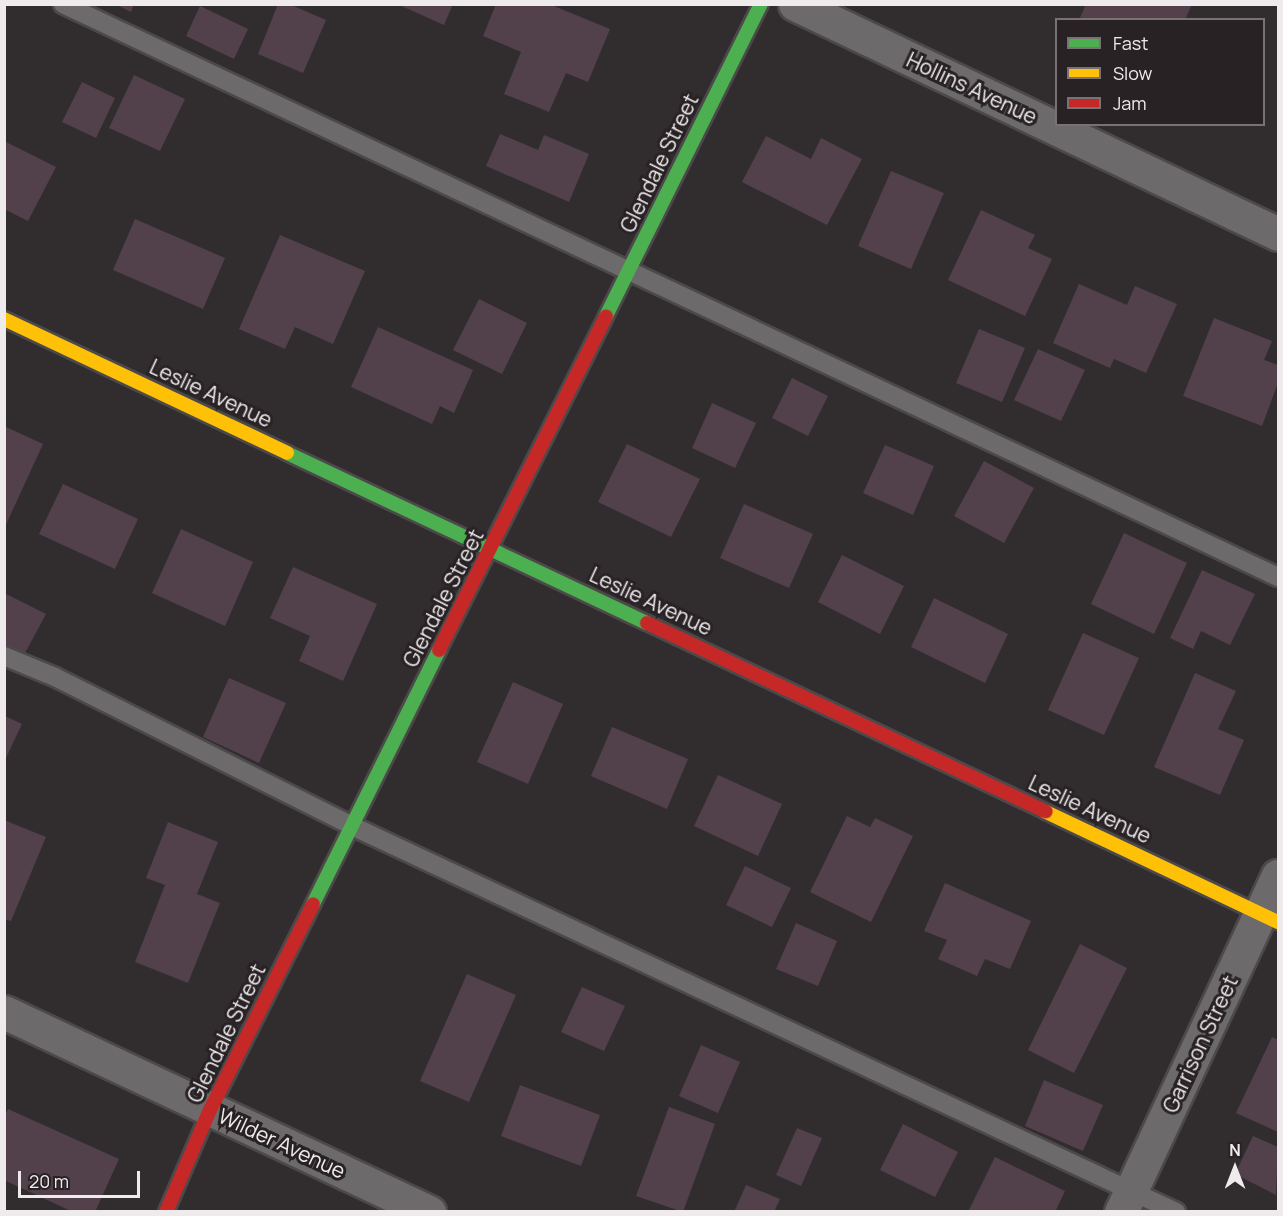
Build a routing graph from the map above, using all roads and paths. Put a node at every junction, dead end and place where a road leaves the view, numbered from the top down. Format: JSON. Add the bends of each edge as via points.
{"nodes":[{"id":1,"x":63,"y":4,"type":"edge"},
{"id":2,"x":761,"y":4,"type":"edge"},
{"id":3,"x":795,"y":4,"type":"edge"},
{"id":4,"x":1278,"y":234,"type":"edge"},
{"id":5,"x":629,"y":272,"type":"junction"},
{"id":6,"x":4,"y":319,"type":"edge"},
{"id":7,"x":492,"y":548,"type":"junction"},
{"id":8,"x":1278,"y":577,"type":"edge"},
{"id":9,"x":4,"y":656,"type":"edge"},
{"id":10,"x":352,"y":826,"type":"junction"},
{"id":11,"x":1278,"y":876,"type":"edge"},
{"id":12,"x":1270,"y":918,"type":"edge"},
{"id":13,"x":4,"y":1012,"type":"edge"},
{"id":14,"x":210,"y":1110,"type":"junction"},
{"id":15,"x":1126,"y":1201,"type":"edge"},
{"id":16,"x":166,"y":1212,"type":"edge"},
{"id":17,"x":429,"y":1212,"type":"edge"},
{"id":18,"x":1176,"y":1212,"type":"edge"}],
"edges":[{"from":1,"to":5,"type":"lane"},
{"from":2,"to":5,"type":"street","name":"Glendale Street"},
{"from":3,"to":4,"type":"street","name":"Hollins Avenue"},
{"from":5,"to":7,"type":"street","name":"Glendale Street"},
{"from":5,"to":8,"type":"lane"},
{"from":6,"to":7,"type":"street","name":"Leslie Avenue"},
{"from":7,"to":10,"type":"street","name":"Glendale Street"},
{"from":7,"to":12,"type":"street","name":"Leslie Avenue"},
{"from":9,"to":10,"type":"lane","via":[[55,677]]},
{"from":10,"to":14,"type":"street","name":"Glendale Street"},
{"from":10,"to":15,"type":"lane"},
{"from":11,"to":12,"type":"street","name":"Garrison Street"},
{"from":12,"to":15,"type":"street","name":"Garrison Street"},
{"from":13,"to":14,"type":"street","name":"Wilder Avenue"},
{"from":14,"to":16,"type":"street","name":"Glendale Street"},
{"from":14,"to":17,"type":"street","name":"Wilder Avenue"},
{"from":15,"to":18,"type":"lane"}]}
